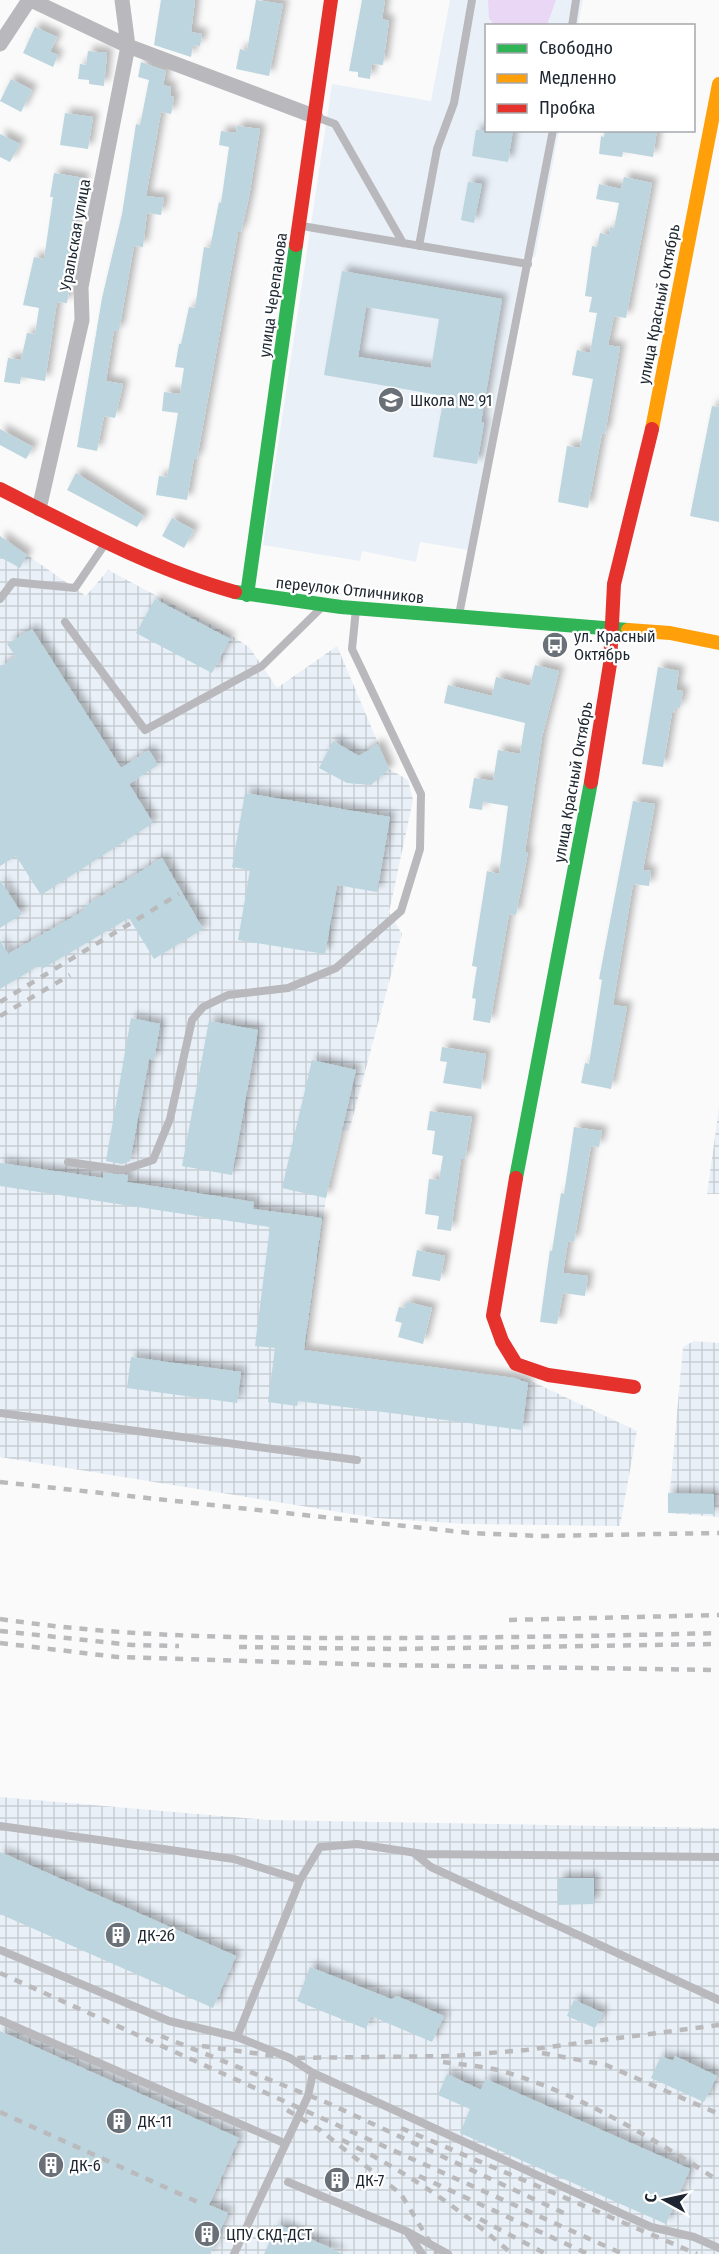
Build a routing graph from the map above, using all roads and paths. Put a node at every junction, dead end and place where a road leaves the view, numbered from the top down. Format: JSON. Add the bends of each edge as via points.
{"nodes":[{"id":1,"x":30,"y":0,"type":"edge"},
{"id":2,"x":122,"y":0,"type":"edge"},
{"id":3,"x":331,"y":0,"type":"edge"},
{"id":4,"x":472,"y":0,"type":"edge"},
{"id":5,"x":576,"y":0,"type":"edge"},
{"id":6,"x":572,"y":24,"type":"edge"},
{"id":7,"x":0,"y":44,"type":"edge"},
{"id":8,"x":128,"y":45,"type":"junction"},
{"id":9,"x":719,"y":84,"type":"edge"},
{"id":10,"x":316,"y":117,"type":"junction"},
{"id":11,"x":553,"y":132,"type":"edge"},
{"id":12,"x":300,"y":226,"type":"junction"},
{"id":13,"x":403,"y":243,"type":"junction"},
{"id":14,"x":419,"y":246,"type":"junction"},
{"id":15,"x":528,"y":264,"type":"junction"},
{"id":16,"x":0,"y":489,"type":"edge"},
{"id":17,"x":39,"y":509,"type":"junction"},
{"id":18,"x":106,"y":543,"type":"junction"},
{"id":19,"x":247,"y":596,"type":"junction"},
{"id":20,"x":0,"y":598,"type":"edge"},
{"id":21,"x":324,"y":605,"type":"junction"},
{"id":22,"x":356,"y":608,"type":"junction"},
{"id":23,"x":459,"y":616,"type":"junction"},
{"id":24,"x":65,"y":622,"type":"dead end"},
{"id":25,"x":612,"y":627,"type":"junction"},
{"id":26,"x":719,"y":643,"type":"edge"},
{"id":27,"x":68,"y":1162,"type":"dead end"},
{"id":28,"x":634,"y":1387,"type":"dead end"},
{"id":29,"x":0,"y":1413,"type":"edge"},
{"id":30,"x":357,"y":1460,"type":"dead end"},
{"id":31,"x":0,"y":1826,"type":"edge"},
{"id":32,"x":414,"y":1853,"type":"junction"},
{"id":33,"x":719,"y":1857,"type":"edge"},
{"id":34,"x":300,"y":1880,"type":"junction"},
{"id":35,"x":0,"y":1950,"type":"edge"},
{"id":36,"x":719,"y":2000,"type":"edge"},
{"id":37,"x":0,"y":2020,"type":"edge"},
{"id":38,"x":237,"y":2037,"type":"junction"},
{"id":39,"x":313,"y":2073,"type":"junction"},
{"id":40,"x":284,"y":2143,"type":"junction"},
{"id":41,"x":288,"y":2182,"type":"dead end"},
{"id":42,"x":408,"y":2232,"type":"junction"},
{"id":43,"x":719,"y":2248,"type":"edge"},
{"id":44,"x":234,"y":2254,"type":"edge"},
{"id":45,"x":422,"y":2254,"type":"edge"},
{"id":46,"x":448,"y":2254,"type":"edge"}],
"edges":[{"from":1,"to":7,"type":"street"},
{"from":1,"to":8,"type":"street"},
{"from":2,"to":8,"type":"street","name":"Уральская улица"},
{"from":3,"to":10,"type":"street","name":"улица Черепанова"},
{"from":4,"to":14,"type":"lane","via":[[454,103],[437,150]]},
{"from":5,"to":6,"type":"lane"},
{"from":8,"to":10,"type":"street"},
{"from":8,"to":17,"type":"street","name":"Уральская улица","via":[[81,287],[82,320]]},
{"from":9,"to":25,"type":"street","name":"улица Красный Октябрь","via":[[644,468],[614,584]]},
{"from":10,"to":12,"type":"street","name":"улица Черепанова"},
{"from":10,"to":13,"type":"lane","via":[[335,124]]},
{"from":11,"to":15,"type":"lane"},
{"from":12,"to":13,"type":"lane"},
{"from":12,"to":19,"type":"street","name":"улица Черепанова"},
{"from":13,"to":14,"type":"lane"},
{"from":14,"to":15,"type":"lane"},
{"from":15,"to":23,"type":"lane"},
{"from":16,"to":17,"type":"street","name":"переулок Отличников"},
{"from":17,"to":18,"type":"street","name":"переулок Отличников"},
{"from":18,"to":19,"type":"street","name":"переулок Отличников","via":[[192,580]]},
{"from":18,"to":20,"type":"lane","via":[[75,588],[13,582]]},
{"from":19,"to":21,"type":"street","name":"переулок Отличников"},
{"from":21,"to":22,"type":"street","name":"переулок Отличников"},
{"from":21,"to":24,"type":"lane","via":[[262,666],[144,730]]},
{"from":22,"to":23,"type":"street","name":"переулок Отличников"},
{"from":22,"to":27,"type":"lane","via":[[352,649],[421,794],[420,849],[401,911],[336,968],[288,988],[228,995],[203,1007],[192,1020],[170,1119],[153,1160],[123,1170]]},
{"from":23,"to":25,"type":"street","name":"переулок Отличников"},
{"from":25,"to":26,"type":"street","name":"переулок Отличников"},
{"from":25,"to":28,"type":"street","name":"улица Красный Октябрь","via":[[595,763],[493,1316],[516,1364],[548,1375]]},
{"from":29,"to":30,"type":"lane"},
{"from":31,"to":34,"type":"lane","via":[[234,1859]]},
{"from":32,"to":33,"type":"lane"},
{"from":32,"to":34,"type":"lane","via":[[357,1844],[320,1847]]},
{"from":32,"to":36,"type":"lane","via":[[431,1867]]},
{"from":34,"to":38,"type":"lane"},
{"from":35,"to":38,"type":"lane","via":[[169,2021]]},
{"from":37,"to":40,"type":"lane"},
{"from":38,"to":39,"type":"lane","via":[[290,2058]]},
{"from":39,"to":40,"type":"lane","via":[[308,2096]]},
{"from":39,"to":43,"type":"lane","via":[[651,2227],[694,2237]]},
{"from":40,"to":44,"type":"lane"},
{"from":41,"to":42,"type":"lane"},
{"from":42,"to":45,"type":"lane"},
{"from":42,"to":46,"type":"lane"}]}
